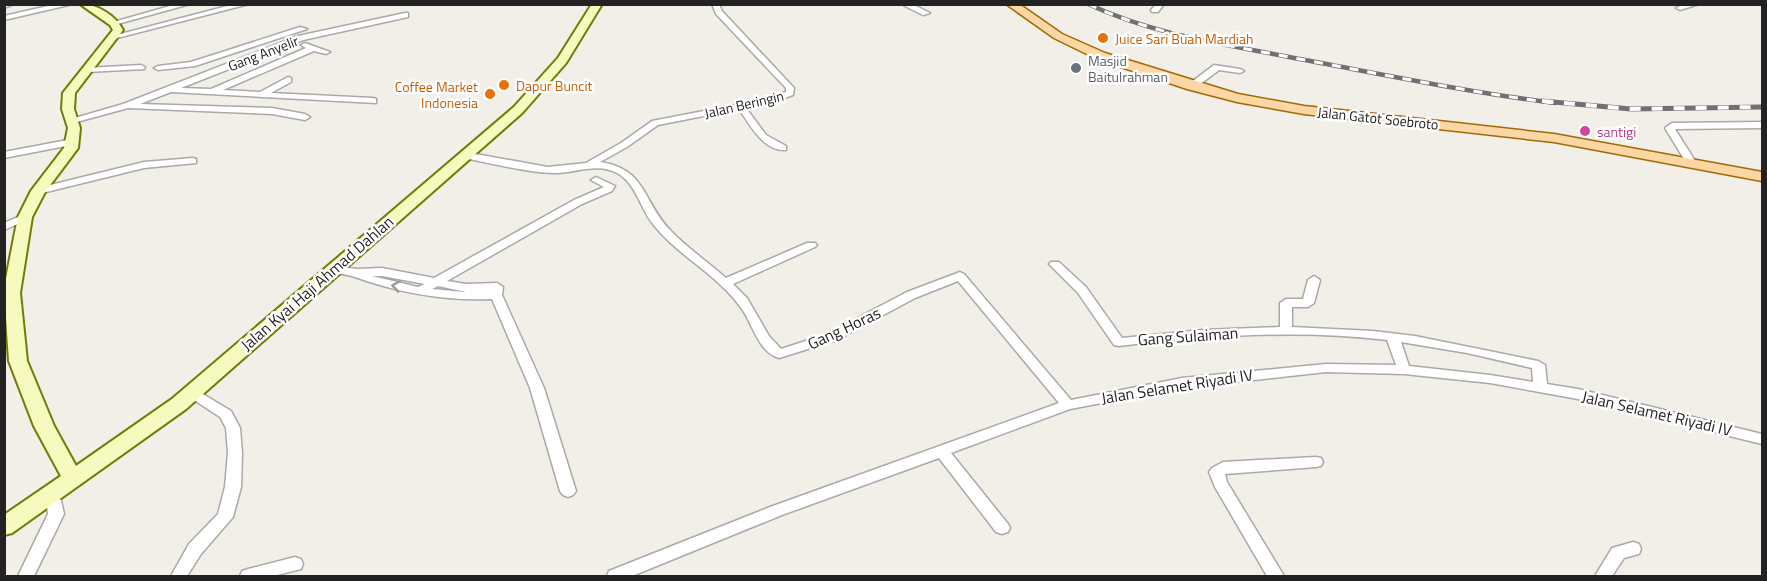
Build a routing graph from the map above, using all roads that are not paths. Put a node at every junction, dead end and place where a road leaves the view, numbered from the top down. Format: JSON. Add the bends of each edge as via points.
{"nodes":[{"id":1,"x":11,"y":4,"type":"edge"},
{"id":2,"x":70,"y":4,"type":"edge"},
{"id":3,"x":86,"y":4,"type":"edge"},
{"id":4,"x":187,"y":4,"type":"edge"},
{"id":5,"x":246,"y":4,"type":"edge"},
{"id":6,"x":597,"y":4,"type":"edge"},
{"id":7,"x":715,"y":4,"type":"edge"},
{"id":8,"x":904,"y":4,"type":"edge"},
{"id":9,"x":1011,"y":4,"type":"edge"},
{"id":10,"x":1696,"y":4,"type":"edge"},
{"id":11,"x":4,"y":6,"type":"edge"},
{"id":12,"x":1680,"y":8,"type":"dead end"},
{"id":13,"x":926,"y":13,"type":"dead end"},
{"id":14,"x":405,"y":15,"type":"dead end"},
{"id":15,"x":4,"y":18,"type":"edge"},
{"id":16,"x":303,"y":29,"type":"dead end"},
{"id":17,"x":113,"y":30,"type":"junction"},
{"id":18,"x":293,"y":41,"type":"junction"},
{"id":19,"x":313,"y":48,"type":"junction"},
{"id":20,"x":326,"y":52,"type":"dead end"},
{"id":21,"x":1240,"y":71,"type":"dead end"},
{"id":22,"x":85,"y":72,"type":"junction"},
{"id":23,"x":288,"y":80,"type":"dead end"},
{"id":24,"x":1192,"y":86,"type":"junction"},
{"id":25,"x":170,"y":89,"type":"junction"},
{"id":26,"x":210,"y":93,"type":"junction"},
{"id":27,"x":260,"y":95,"type":"junction"},
{"id":28,"x":373,"y":101,"type":"dead end"},
{"id":29,"x":740,"y":105,"type":"junction"},
{"id":30,"x":126,"y":106,"type":"junction"},
{"id":31,"x":305,"y":117,"type":"dead end"},
{"id":32,"x":73,"y":120,"type":"junction"},
{"id":33,"x":1762,"y":125,"type":"edge"},
{"id":34,"x":73,"y":142,"type":"junction"},
{"id":35,"x":783,"y":148,"type":"dead end"},
{"id":36,"x":4,"y":155,"type":"edge"},
{"id":37,"x":464,"y":155,"type":"junction"},
{"id":38,"x":194,"y":161,"type":"dead end"},
{"id":39,"x":591,"y":163,"type":"junction"},
{"id":40,"x":1692,"y":164,"type":"junction"},
{"id":41,"x":1762,"y":177,"type":"edge"},
{"id":42,"x":596,"y":180,"type":"dead end"},
{"id":43,"x":38,"y":191,"type":"junction"},
{"id":44,"x":25,"y":217,"type":"junction"},
{"id":45,"x":4,"y":227,"type":"edge"},
{"id":46,"x":811,"y":245,"type":"dead end"},
{"id":47,"x":1055,"y":264,"type":"dead end"},
{"id":48,"x":332,"y":269,"type":"junction"},
{"id":49,"x":357,"y":273,"type":"junction"},
{"id":50,"x":1314,"y":280,"type":"dead end"},
{"id":51,"x":436,"y":283,"type":"junction"},
{"id":52,"x":725,"y":283,"type":"junction"},
{"id":53,"x":422,"y":290,"type":"junction"},
{"id":54,"x":496,"y":295,"type":"junction"},
{"id":55,"x":1286,"y":330,"type":"junction"},
{"id":56,"x":1393,"y":338,"type":"junction"},
{"id":57,"x":1404,"y":370,"type":"junction"},
{"id":58,"x":1541,"y":388,"type":"junction"},
{"id":59,"x":193,"y":393,"type":"junction"},
{"id":60,"x":1068,"y":405,"type":"junction"},
{"id":61,"x":1762,"y":439,"type":"edge"},
{"id":62,"x":941,"y":450,"type":"junction"},
{"id":63,"x":1316,"y":462,"type":"dead end"},
{"id":64,"x":73,"y":478,"type":"junction"},
{"id":65,"x":568,"y":491,"type":"dead end"},
{"id":66,"x":45,"y":497,"type":"junction"},
{"id":67,"x":4,"y":527,"type":"edge"},
{"id":68,"x":1002,"y":528,"type":"dead end"},
{"id":69,"x":1633,"y":549,"type":"dead end"},
{"id":70,"x":295,"y":564,"type":"dead end"},
{"id":71,"x":26,"y":576,"type":"edge"},
{"id":72,"x":179,"y":576,"type":"edge"},
{"id":73,"x":248,"y":576,"type":"edge"},
{"id":74,"x":615,"y":576,"type":"edge"},
{"id":75,"x":1276,"y":576,"type":"edge"},
{"id":76,"x":1603,"y":576,"type":"edge"}],
"edges":[{"from":1,"to":11,"type":"street"},
{"from":2,"to":15,"type":"street"},
{"from":3,"to":17,"type":"street"},
{"from":4,"to":17,"type":"street"},
{"from":5,"to":17,"type":"street"},
{"from":6,"to":37,"type":"street","name":"Jalan Kyai Haji Ahmad Dahlan","via":[[530,98]]},
{"from":7,"to":29,"type":"street","name":"Jalan Beringin","via":[[791,91],[779,98]]},
{"from":8,"to":13,"type":"street"},
{"from":9,"to":24,"type":"main road","name":"Jalan Gatot Soebroto","via":[[1078,46]]},
{"from":10,"to":12,"type":"street"},
{"from":14,"to":18,"type":"street","name":"Gang Anyelir"},
{"from":16,"to":22,"type":"street","via":[[198,63]]},
{"from":17,"to":22,"type":"street"},
{"from":18,"to":19,"type":"street"},
{"from":18,"to":25,"type":"street","name":"Gang Anyelir"},
{"from":19,"to":20,"type":"street"},
{"from":19,"to":26,"type":"street"},
{"from":21,"to":24,"type":"street","via":[[1217,68]]},
{"from":22,"to":32,"type":"street","via":[[69,93],[68,109]]},
{"from":23,"to":27,"type":"street"},
{"from":24,"to":40,"type":"main road","name":"Jalan Gatot Soebroto","via":[[1276,106],[1554,138]]},
{"from":25,"to":26,"type":"street"},
{"from":25,"to":30,"type":"street","name":"Gang Anyelir"},
{"from":26,"to":27,"type":"street"},
{"from":27,"to":28,"type":"street"},
{"from":29,"to":35,"type":"street","via":[[763,137]]},
{"from":29,"to":39,"type":"street","name":"Jalan Beringin","via":[[656,123]]},
{"from":30,"to":31,"type":"street","name":"Gang Anyelir","via":[[272,111]]},
{"from":30,"to":32,"type":"street","name":"Gang Anyelir"},
{"from":32,"to":34,"type":"street"},
{"from":33,"to":40,"type":"street","via":[[1672,126],[1670,129]]},
{"from":34,"to":36,"type":"street"},
{"from":34,"to":43,"type":"street"},
{"from":37,"to":39,"type":"street","name":"Gang Horas","via":[[552,171]]},
{"from":37,"to":48,"type":"street","name":"Jalan Kyai Haji Ahmad Dahlan"},
{"from":38,"to":43,"type":"street","via":[[144,165]]},
{"from":39,"to":52,"type":"street","name":"Gang Horas","via":[[629,177],[668,234]]},
{"from":40,"to":41,"type":"main road","name":"Jalan Gatot Soebroto"},
{"from":42,"to":51,"type":"street","via":[[610,186]]},
{"from":43,"to":44,"type":"street"},
{"from":44,"to":45,"type":"street"},
{"from":44,"to":64,"type":"street","via":[[12,293],[15,343],[33,402]]},
{"from":46,"to":52,"type":"street"},
{"from":47,"to":55,"type":"street","name":"Gang Sulaiman","via":[[1082,290],[1119,342],[1181,334]]},
{"from":48,"to":49,"type":"street"},
{"from":48,"to":59,"type":"street","name":"Jalan Kyai Haji Ahmad Dahlan"},
{"from":49,"to":51,"type":"street","via":[[382,272]]},
{"from":53,"to":49,"type":"street","one_way":true,"via":[[371,282]]},
{"from":50,"to":55,"type":"street","via":[[1308,303],[1286,303]]},
{"from":51,"to":53,"type":"street"},
{"from":51,"to":54,"type":"street","via":[[466,288],[497,287]]},
{"from":52,"to":60,"type":"street","name":"Gang Horas","via":[[744,302],[771,348],[779,354],[832,337],[911,295],[960,276]]},
{"from":53,"to":54,"type":"street","via":[[460,297]]},
{"from":54,"to":65,"type":"street","via":[[537,388]]},
{"from":55,"to":56,"type":"street","name":"Gang Sulaiman"},
{"from":56,"to":57,"type":"street"},
{"from":56,"to":58,"type":"street","name":"Gang Sulaiman","via":[[1456,346],[1538,365]]},
{"from":57,"to":58,"type":"street","name":"Jalan Selamet Riyadi IV"},
{"from":57,"to":60,"type":"street","name":"Jalan Selamet Riyadi IV","via":[[1326,368],[1267,373],[1182,383]]},
{"from":58,"to":61,"type":"street","name":"Jalan Selamet Riyadi IV"},
{"from":59,"to":64,"type":"street","name":"Jalan Kyai Haji Ahmad Dahlan"},
{"from":59,"to":72,"type":"street","via":[[226,414],[233,428],[233,487],[225,517],[195,549]]},
{"from":60,"to":62,"type":"street","name":"Jalan Selamet Riyadi IV"},
{"from":62,"to":68,"type":"street"},
{"from":62,"to":74,"type":"street","name":"Jalan Selamet Riyadi IV"},
{"from":63,"to":75,"type":"street","via":[[1222,468],[1217,472]]},
{"from":64,"to":66,"type":"street","name":"Jalan Kyai Haji Ahmad Dahlan"},
{"from":66,"to":67,"type":"street","name":"Jalan Kyai Haji Ahmad Dahlan"},
{"from":66,"to":71,"type":"street","via":[[54,504],[56,514]]},
{"from":69,"to":76,"type":"street","via":[[1618,553]]},
{"from":70,"to":73,"type":"street"}]}
